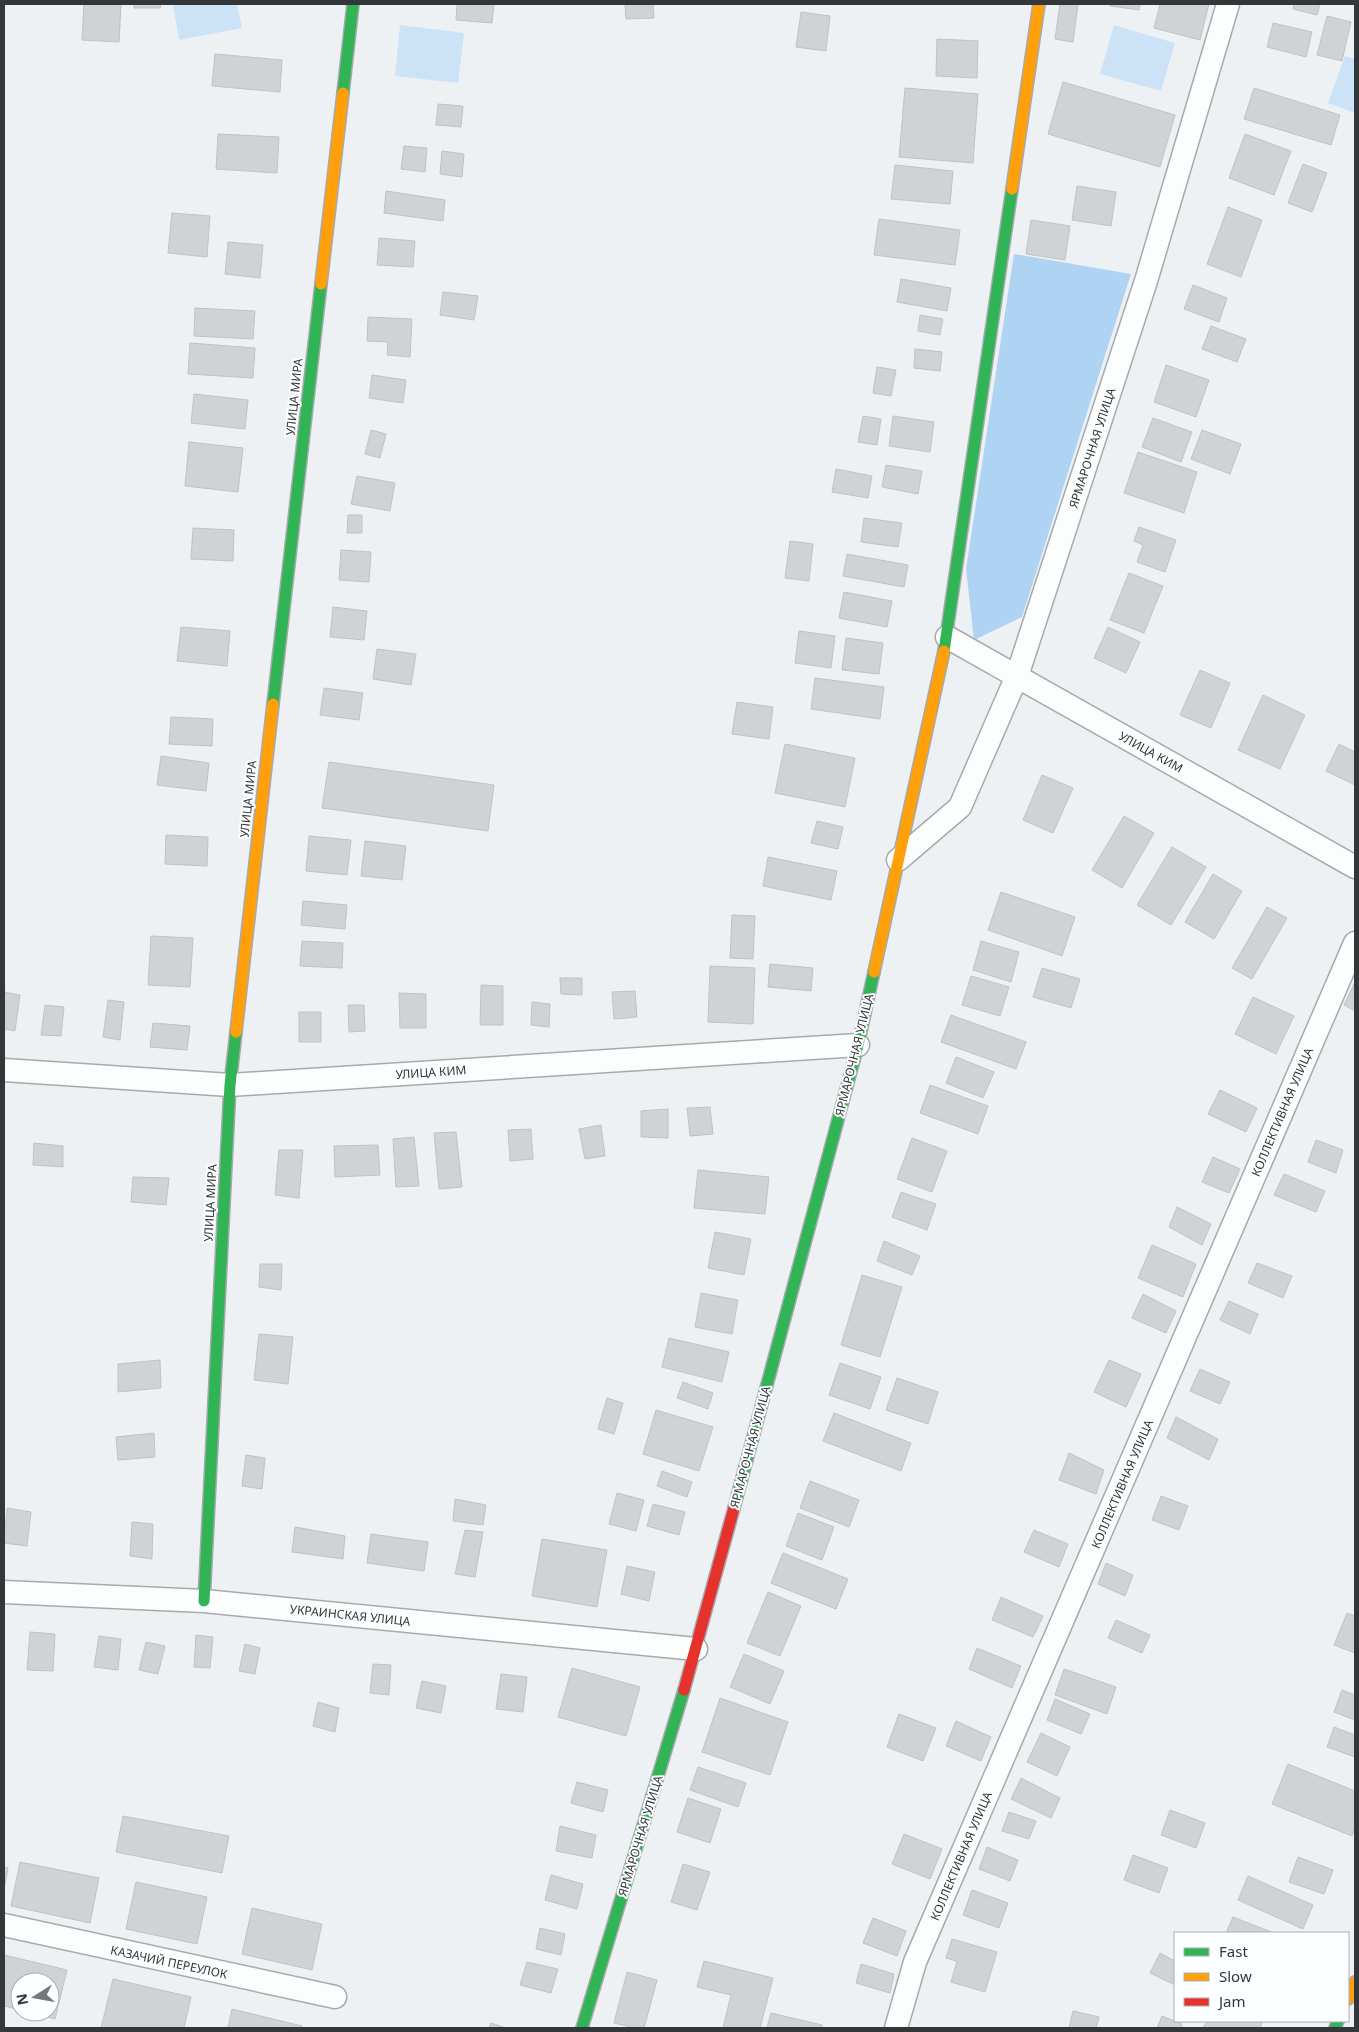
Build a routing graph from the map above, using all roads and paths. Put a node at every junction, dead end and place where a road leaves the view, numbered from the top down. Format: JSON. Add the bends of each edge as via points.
{"nodes":[{"id":1,"x":353,"y":4,"type":"edge"},
{"id":2,"x":1039,"y":4,"type":"edge"},
{"id":3,"x":1228,"y":4,"type":"edge"},
{"id":4,"x":947,"y":636,"type":"junction"},
{"id":5,"x":1017,"y":676,"type":"junction"},
{"id":6,"x":898,"y":860,"type":"junction"},
{"id":7,"x":1355,"y":867,"type":"edge"},
{"id":8,"x":1355,"y":943,"type":"edge"},
{"id":9,"x":858,"y":1045,"type":"junction"},
{"id":10,"x":4,"y":1070,"type":"edge"},
{"id":11,"x":230,"y":1085,"type":"junction"},
{"id":12,"x":4,"y":1592,"type":"edge"},
{"id":13,"x":204,"y":1601,"type":"junction"},
{"id":14,"x":696,"y":1649,"type":"junction"},
{"id":15,"x":4,"y":1926,"type":"edge"},
{"id":16,"x":1355,"y":1982,"type":"edge"},
{"id":17,"x":335,"y":1997,"type":"dead end"},
{"id":18,"x":1349,"y":1997,"type":"edge"},
{"id":19,"x":582,"y":2028,"type":"edge"},
{"id":20,"x":896,"y":2028,"type":"edge"}],
"edges":[{"from":1,"to":11,"type":"street","name":"УЛИЦА МИРА"},
{"from":2,"to":4,"type":"street","name":"ЯРМАРОЧНАЯ УЛИЦА"},
{"from":3,"to":5,"type":"street","name":"ЯРМАРОЧНАЯ УЛИЦА","via":[[1146,281]]},
{"from":4,"to":5,"type":"street","name":"УЛИЦА КИМ"},
{"from":4,"to":6,"type":"street","name":"ЯРМАРОЧНАЯ УЛИЦА"},
{"from":5,"to":6,"type":"street","name":"ЯРМАРОЧНАЯ УЛИЦА","via":[[960,807]]},
{"from":5,"to":7,"type":"street","name":"УЛИЦА КИМ"},
{"from":6,"to":9,"type":"street","name":"ЯРМАРОЧНАЯ УЛИЦА"},
{"from":8,"to":20,"type":"street","name":"КОЛЛЕКТИВНАЯ УЛИЦА","via":[[915,1962]]},
{"from":9,"to":11,"type":"street","name":"УЛИЦА КИМ"},
{"from":9,"to":14,"type":"street","name":"ЯРМАРОЧНАЯ УЛИЦА"},
{"from":10,"to":11,"type":"street","name":"УЛИЦА КИМ"},
{"from":11,"to":13,"type":"street","name":"УЛИЦА МИРА"},
{"from":12,"to":13,"type":"street","name":"УКРАИНСКАЯ УЛИЦА"},
{"from":13,"to":14,"type":"street","name":"УКРАИНСКАЯ УЛИЦА"},
{"from":14,"to":19,"type":"street","name":"ЯРМАРОЧНАЯ УЛИЦА"},
{"from":15,"to":17,"type":"street","name":"КАЗАЧИЙ ПЕРЕУЛОК"},
{"from":16,"to":18,"type":"street"}]}
